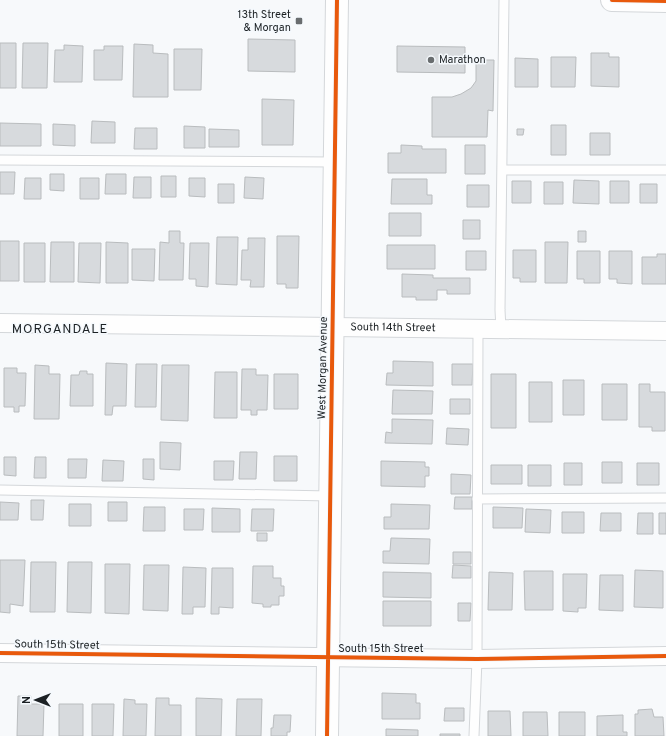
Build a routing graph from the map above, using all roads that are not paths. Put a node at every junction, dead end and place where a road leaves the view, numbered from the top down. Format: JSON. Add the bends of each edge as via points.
{"nodes":[{"id":1,"x":337,"y":0,"type":"edge"},
{"id":2,"x":504,"y":0,"type":"edge"},
{"id":3,"x":612,"y":0,"type":"edge"},
{"id":4,"x":666,"y":1,"type":"edge"},
{"id":5,"x":0,"y":160,"type":"edge"},
{"id":6,"x":335,"y":162,"type":"junction"},
{"id":7,"x":502,"y":170,"type":"junction"},
{"id":8,"x":666,"y":170,"type":"edge"},
{"id":9,"x":0,"y":323,"type":"edge"},
{"id":10,"x":333,"y":328,"type":"junction"},
{"id":11,"x":478,"y":329,"type":"junction"},
{"id":12,"x":501,"y":329,"type":"junction"},
{"id":13,"x":666,"y":331,"type":"edge"},
{"id":14,"x":0,"y":490,"type":"edge"},
{"id":15,"x":330,"y":496,"type":"junction"},
{"id":16,"x":666,"y":498,"type":"edge"},
{"id":17,"x":477,"y":499,"type":"junction"},
{"id":18,"x":0,"y":654,"type":"edge"},
{"id":19,"x":666,"y":656,"type":"edge"},
{"id":20,"x":328,"y":658,"type":"junction"},
{"id":21,"x":477,"y":659,"type":"junction"},
{"id":22,"x":327,"y":736,"type":"edge"},
{"id":23,"x":474,"y":736,"type":"edge"}],
"edges":[{"from":1,"to":6,"type":"street","name":"West Morgan Avenue"},
{"from":2,"to":7,"type":"lane"},
{"from":3,"to":4,"type":"street"},
{"from":5,"to":6,"type":"lane"},
{"from":6,"to":10,"type":"street","name":"West Morgan Avenue"},
{"from":7,"to":8,"type":"lane"},
{"from":7,"to":12,"type":"lane"},
{"from":9,"to":10,"type":"street","name":"South 14th Street"},
{"from":10,"to":11,"type":"street","name":"South 14th Street"},
{"from":10,"to":15,"type":"street","name":"West Morgan Avenue"},
{"from":11,"to":12,"type":"street","name":"South 14th Street"},
{"from":11,"to":17,"type":"lane"},
{"from":12,"to":13,"type":"street","name":"South 14th Street"},
{"from":14,"to":15,"type":"lane"},
{"from":15,"to":20,"type":"street","name":"West Morgan Avenue"},
{"from":16,"to":17,"type":"lane"},
{"from":17,"to":21,"type":"lane"},
{"from":18,"to":20,"type":"street","name":"South 15th Street"},
{"from":19,"to":21,"type":"street","name":"South 15th Street"},
{"from":20,"to":21,"type":"street","name":"South 15th Street"},
{"from":20,"to":22,"type":"street","name":"West Morgan Avenue"},
{"from":21,"to":23,"type":"lane"}]}
